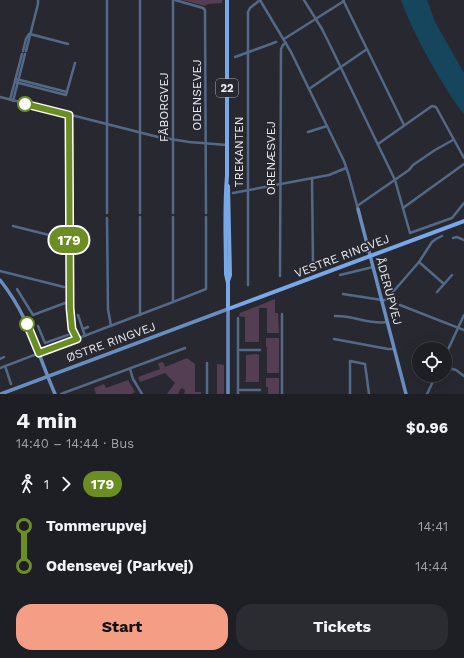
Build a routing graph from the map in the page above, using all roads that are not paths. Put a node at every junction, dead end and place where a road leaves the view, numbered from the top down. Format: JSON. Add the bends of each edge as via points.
{"nodes":[{"id":1,"x":38,"y":0,"type":"edge"},
{"id":2,"x":107,"y":0,"type":"edge"},
{"id":3,"x":140,"y":0,"type":"edge"},
{"id":4,"x":174,"y":0,"type":"edge"},
{"id":5,"x":227,"y":0,"type":"edge"},
{"id":6,"x":260,"y":0,"type":"edge"},
{"id":7,"x":304,"y":0,"type":"edge"},
{"id":8,"x":343,"y":1,"type":"edge"},
{"id":9,"x":316,"y":19,"type":"junction"},
{"id":10,"x":30,"y":33,"type":"junction"},
{"id":11,"x":284,"y":39,"type":"junction"},
{"id":12,"x":276,"y":42,"type":"dead end"},
{"id":13,"x":286,"y":43,"type":"junction"},
{"id":14,"x":68,"y":44,"type":"dead end"},
{"id":15,"x":367,"y":49,"type":"junction"},
{"id":16,"x":248,"y":53,"type":"junction"},
{"id":17,"x":235,"y":57,"type":"dead end"},
{"id":18,"x":75,"y":63,"type":"dead end"},
{"id":19,"x":340,"y":67,"type":"junction"},
{"id":20,"x":17,"y":81,"type":"junction"},
{"id":21,"x":309,"y":89,"type":"junction"},
{"id":22,"x":0,"y":97,"type":"edge"},
{"id":23,"x":12,"y":100,"type":"junction"},
{"id":24,"x":69,"y":115,"type":"junction"},
{"id":25,"x":107,"y":125,"type":"junction"},
{"id":26,"x":404,"y":125,"type":"junction"},
{"id":27,"x":327,"y":126,"type":"junction"},
{"id":28,"x":308,"y":132,"type":"dead end"},
{"id":29,"x":140,"y":133,"type":"junction"},
{"id":30,"x":173,"y":140,"type":"junction"},
{"id":31,"x":454,"y":140,"type":"junction"},
{"id":32,"x":206,"y":144,"type":"junction"},
{"id":33,"x":378,"y":144,"type":"junction"},
{"id":34,"x":227,"y":145,"type":"junction"},
{"id":35,"x":464,"y":158,"type":"edge"},
{"id":36,"x":464,"y":164,"type":"edge"},
{"id":37,"x":346,"y":168,"type":"junction"},
{"id":38,"x":312,"y":178,"type":"junction"},
{"id":39,"x":395,"y":180,"type":"junction"},
{"id":40,"x":280,"y":184,"type":"junction"},
{"id":41,"x":248,"y":190,"type":"junction"},
{"id":42,"x":233,"y":193,"type":"dead end"},
{"id":43,"x":464,"y":203,"type":"edge"},
{"id":44,"x":357,"y":207,"type":"junction"},
{"id":45,"x":403,"y":208,"type":"junction"},
{"id":46,"x":107,"y":213,"type":"dead end"},
{"id":47,"x":140,"y":213,"type":"dead end"},
{"id":48,"x":206,"y":213,"type":"dead end"},
{"id":49,"x":173,"y":214,"type":"dead end"},
{"id":50,"x":140,"y":217,"type":"dead end"},
{"id":51,"x":173,"y":217,"type":"dead end"},
{"id":52,"x":206,"y":217,"type":"dead end"},
{"id":53,"x":107,"y":218,"type":"dead end"},
{"id":54,"x":464,"y":221,"type":"edge"},
{"id":55,"x":13,"y":226,"type":"dead end"},
{"id":56,"x":442,"y":236,"type":"dead end"},
{"id":57,"x":452,"y":238,"type":"dead end"},
{"id":58,"x":69,"y":240,"type":"junction"},
{"id":59,"x":464,"y":240,"type":"edge"},
{"id":60,"x":370,"y":256,"type":"junction"},
{"id":61,"x":418,"y":262,"type":"junction"},
{"id":62,"x":313,"y":266,"type":"dead end"},
{"id":63,"x":373,"y":267,"type":"junction"},
{"id":64,"x":0,"y":271,"type":"edge"},
{"id":65,"x":340,"y":275,"type":"dead end"},
{"id":66,"x":452,"y":275,"type":"dead end"},
{"id":67,"x":280,"y":276,"type":"dead end"},
{"id":68,"x":0,"y":280,"type":"edge"},
{"id":69,"x":248,"y":284,"type":"dead end"},
{"id":70,"x":444,"y":284,"type":"junction"},
{"id":71,"x":64,"y":287,"type":"dead end"},
{"id":72,"x":17,"y":289,"type":"dead end"},
{"id":73,"x":437,"y":292,"type":"dead end"},
{"id":74,"x":343,"y":294,"type":"dead end"},
{"id":75,"x":382,"y":300,"type":"junction"},
{"id":76,"x":173,"y":302,"type":"junction"},
{"id":77,"x":69,"y":303,"type":"junction"},
{"id":78,"x":400,"y":304,"type":"dead end"},
{"id":79,"x":228,"y":309,"type":"junction"},
{"id":80,"x":282,"y":314,"type":"dead end"},
{"id":81,"x":78,"y":315,"type":"dead end"},
{"id":82,"x":140,"y":315,"type":"junction"},
{"id":83,"x":464,"y":315,"type":"edge"},
{"id":84,"x":335,"y":316,"type":"dead end"},
{"id":85,"x":238,"y":318,"type":"dead end"},
{"id":86,"x":387,"y":322,"type":"junction"},
{"id":87,"x":38,"y":326,"type":"dead end"},
{"id":88,"x":111,"y":326,"type":"junction"},
{"id":89,"x":88,"y":327,"type":"dead end"},
{"id":90,"x":458,"y":327,"type":"junction"},
{"id":91,"x":83,"y":329,"type":"junction"},
{"id":92,"x":464,"y":330,"type":"edge"},
{"id":93,"x":68,"y":335,"type":"dead end"},
{"id":94,"x":85,"y":336,"type":"junction"},
{"id":95,"x":57,"y":339,"type":"junction"},
{"id":96,"x":77,"y":339,"type":"junction"},
{"id":97,"x":334,"y":339,"type":"dead end"},
{"id":98,"x":451,"y":342,"type":"edge"},
{"id":99,"x":59,"y":345,"type":"junction"},
{"id":100,"x":185,"y":348,"type":"dead end"},
{"id":101,"x":394,"y":349,"type":"junction"},
{"id":102,"x":238,"y":350,"type":"junction"},
{"id":103,"x":260,"y":350,"type":"dead end"},
{"id":104,"x":39,"y":353,"type":"junction"},
{"id":105,"x":4,"y":357,"type":"dead end"},
{"id":106,"x":0,"y":359,"type":"edge"},
{"id":107,"x":207,"y":363,"type":"dead end"},
{"id":108,"x":5,"y":366,"type":"junction"},
{"id":109,"x":0,"y":368,"type":"edge"},
{"id":110,"x":130,"y":369,"type":"junction"},
{"id":111,"x":452,"y":369,"type":"edge"},
{"id":112,"x":464,"y":376,"type":"edge"},
{"id":113,"x":47,"y":377,"type":"junction"},
{"id":114,"x":432,"y":382,"type":"edge"},
{"id":115,"x":11,"y":384,"type":"dead end"},
{"id":116,"x":81,"y":387,"type":"junction"},
{"id":117,"x":260,"y":390,"type":"dead end"},
{"id":118,"x":82,"y":391,"type":"dead end"},
{"id":119,"x":238,"y":392,"type":"edge"},
{"id":120,"x":1,"y":394,"type":"edge"},
{"id":121,"x":55,"y":394,"type":"edge"},
{"id":122,"x":61,"y":394,"type":"edge"},
{"id":123,"x":142,"y":394,"type":"edge"},
{"id":124,"x":206,"y":394,"type":"edge"},
{"id":125,"x":228,"y":394,"type":"edge"},
{"id":126,"x":282,"y":394,"type":"edge"},
{"id":127,"x":350,"y":394,"type":"edge"},
{"id":128,"x":369,"y":394,"type":"edge"},
{"id":129,"x":406,"y":394,"type":"edge"},
{"id":130,"x":426,"y":394,"type":"edge"}],
"edges":[{"from":1,"to":10,"type":"street"},
{"from":2,"to":25,"type":"street"},
{"from":3,"to":29,"type":"street"},
{"from":4,"to":30,"type":"street","name":"FÅBORGVEJ"},
{"from":4,"to":32,"type":"street","name":"ODENSEVEJ","via":[[205,10]]},
{"from":5,"to":34,"type":"main road","number":"22"},
{"from":6,"to":11,"type":"street","name":"ÅDERUPVEJ"},
{"from":6,"to":16,"type":"street","name":"TREKANTEN","via":[[248,12]]},
{"from":7,"to":9,"type":"street"},
{"from":8,"to":9,"type":"street"},
{"from":8,"to":15,"type":"street"},
{"from":9,"to":11,"type":"street"},
{"from":9,"to":19,"type":"street"},
{"from":10,"to":14,"type":"street"},
{"from":10,"to":20,"type":"street","via":[[26,39]]},
{"from":11,"to":13,"type":"street","name":"ÅDERUPVEJ"},
{"from":12,"to":16,"type":"street"},
{"from":13,"to":21,"type":"street","name":"ÅDERUPVEJ"},
{"from":13,"to":40,"type":"street","name":"ORENÆSVEJ","via":[[281,49]]},
{"from":15,"to":19,"type":"street"},
{"from":15,"to":26,"type":"street"},
{"from":16,"to":17,"type":"street"},
{"from":16,"to":41,"type":"street","name":"TREKANTEN"},
{"from":18,"to":20,"type":"street","via":[[67,93]]},
{"from":19,"to":21,"type":"street"},
{"from":19,"to":33,"type":"street"},
{"from":20,"to":23,"type":"street"},
{"from":21,"to":27,"type":"street","name":"ÅDERUPVEJ"},
{"from":22,"to":23,"type":"street"},
{"from":23,"to":24,"type":"street"},
{"from":24,"to":25,"type":"street"},
{"from":24,"to":58,"type":"street"},
{"from":25,"to":29,"type":"street"},
{"from":25,"to":46,"type":"street"},
{"from":26,"to":31,"type":"street","via":[[434,106]]},
{"from":26,"to":33,"type":"street"},
{"from":27,"to":28,"type":"street"},
{"from":27,"to":37,"type":"street","name":"ÅDERUPVEJ"},
{"from":29,"to":30,"type":"street"},
{"from":29,"to":47,"type":"street"},
{"from":30,"to":32,"type":"street"},
{"from":30,"to":49,"type":"street","name":"FÅBORGVEJ"},
{"from":31,"to":35,"type":"street"},
{"from":31,"to":39,"type":"street","via":[[435,150]]},
{"from":32,"to":34,"type":"street"},
{"from":32,"to":48,"type":"street","name":"ODENSEVEJ"},
{"from":33,"to":39,"type":"street"},
{"from":34,"to":79,"type":"main road","number":"22","via":[[230,275]]},
{"from":36,"to":45,"type":"street"},
{"from":37,"to":38,"type":"street"},
{"from":37,"to":44,"type":"street","name":"ÅDERUPVEJ"},
{"from":38,"to":40,"type":"street"},
{"from":38,"to":62,"type":"street"},
{"from":39,"to":44,"type":"street"},
{"from":39,"to":45,"type":"street"},
{"from":40,"to":41,"type":"street"},
{"from":40,"to":67,"type":"street","name":"ORENÆSVEJ"},
{"from":41,"to":42,"type":"street"},
{"from":41,"to":69,"type":"street","name":"TREKANTEN"},
{"from":43,"to":45,"type":"street","via":[[452,218],[410,233]]},
{"from":44,"to":60,"type":"street","name":"ÅDERUPVEJ"},
{"from":50,"to":82,"type":"street"},
{"from":51,"to":76,"type":"street"},
{"from":52,"to":76,"type":"street","via":[[206,289]]},
{"from":53,"to":88,"type":"street","via":[[108,309]]},
{"from":54,"to":60,"type":"main road","name":"VESTRE RINGVEJ"},
{"from":55,"to":58,"type":"street"},
{"from":56,"to":61,"type":"street","via":[[432,242]]},
{"from":57,"to":59,"type":"street"},
{"from":58,"to":77,"type":"street"},
{"from":60,"to":63,"type":"street","name":"ÅDERUPVEJ"},
{"from":60,"to":79,"type":"main road","name":"VESTRE RINGVEJ"},
{"from":61,"to":70,"type":"street"},
{"from":61,"to":75,"type":"street","via":[[386,300]]},
{"from":63,"to":65,"type":"street"},
{"from":63,"to":75,"type":"street","name":"ÅDERUPVEJ"},
{"from":64,"to":71,"type":"street"},
{"from":66,"to":70,"type":"street"},
{"from":68,"to":104,"type":"street","via":[[20,309]]},
{"from":70,"to":73,"type":"street"},
{"from":72,"to":77,"type":"street","via":[[33,315]]},
{"from":74,"to":75,"type":"street"},
{"from":75,"to":86,"type":"street","name":"ÅDERUPVEJ"},
{"from":76,"to":82,"type":"street"},
{"from":77,"to":96,"type":"street","via":[[72,329]]},
{"from":78,"to":90,"type":"street"},
{"from":79,"to":113,"type":"street","name":"ØSTRE RINGVEJ"},
{"from":79,"to":125,"type":"street"},
{"from":80,"to":126,"type":"street"},
{"from":81,"to":91,"type":"street"},
{"from":82,"to":88,"type":"street"},
{"from":83,"to":90,"type":"street"},
{"from":84,"to":86,"type":"street"},
{"from":85,"to":102,"type":"street"},
{"from":86,"to":101,"type":"street","name":"ÅDERUPVEJ"},
{"from":87,"to":95,"type":"street","via":[[45,343]]},
{"from":88,"to":94,"type":"street"},
{"from":89,"to":91,"type":"street"},
{"from":90,"to":92,"type":"street"},
{"from":90,"to":98,"type":"street"},
{"from":91,"to":94,"type":"street"},
{"from":93,"to":95,"type":"street"},
{"from":94,"to":96,"type":"street"},
{"from":95,"to":99,"type":"street"},
{"from":96,"to":99,"type":"street"},
{"from":97,"to":101,"type":"street"},
{"from":99,"to":104,"type":"street"},
{"from":100,"to":110,"type":"street"},
{"from":101,"to":129,"type":"street","name":"ÅDERUPVEJ"},
{"from":102,"to":103,"type":"street"},
{"from":102,"to":119,"type":"street"},
{"from":104,"to":108,"type":"street"},
{"from":104,"to":113,"type":"street"},
{"from":105,"to":106,"type":"street"},
{"from":107,"to":124,"type":"street"},
{"from":108,"to":109,"type":"street"},
{"from":108,"to":115,"type":"street"},
{"from":110,"to":116,"type":"street"},
{"from":110,"to":123,"type":"street"},
{"from":111,"to":112,"type":"street"},
{"from":113,"to":120,"type":"street","name":"ØSTRE RINGVEJ"},
{"from":113,"to":121,"type":"street"},
{"from":114,"to":130,"type":"street"},
{"from":116,"to":118,"type":"street"},
{"from":116,"to":122,"type":"street"},
{"from":117,"to":119,"type":"street"},
{"from":127,"to":128,"type":"street","via":[[350,361],[366,364]]}]}
